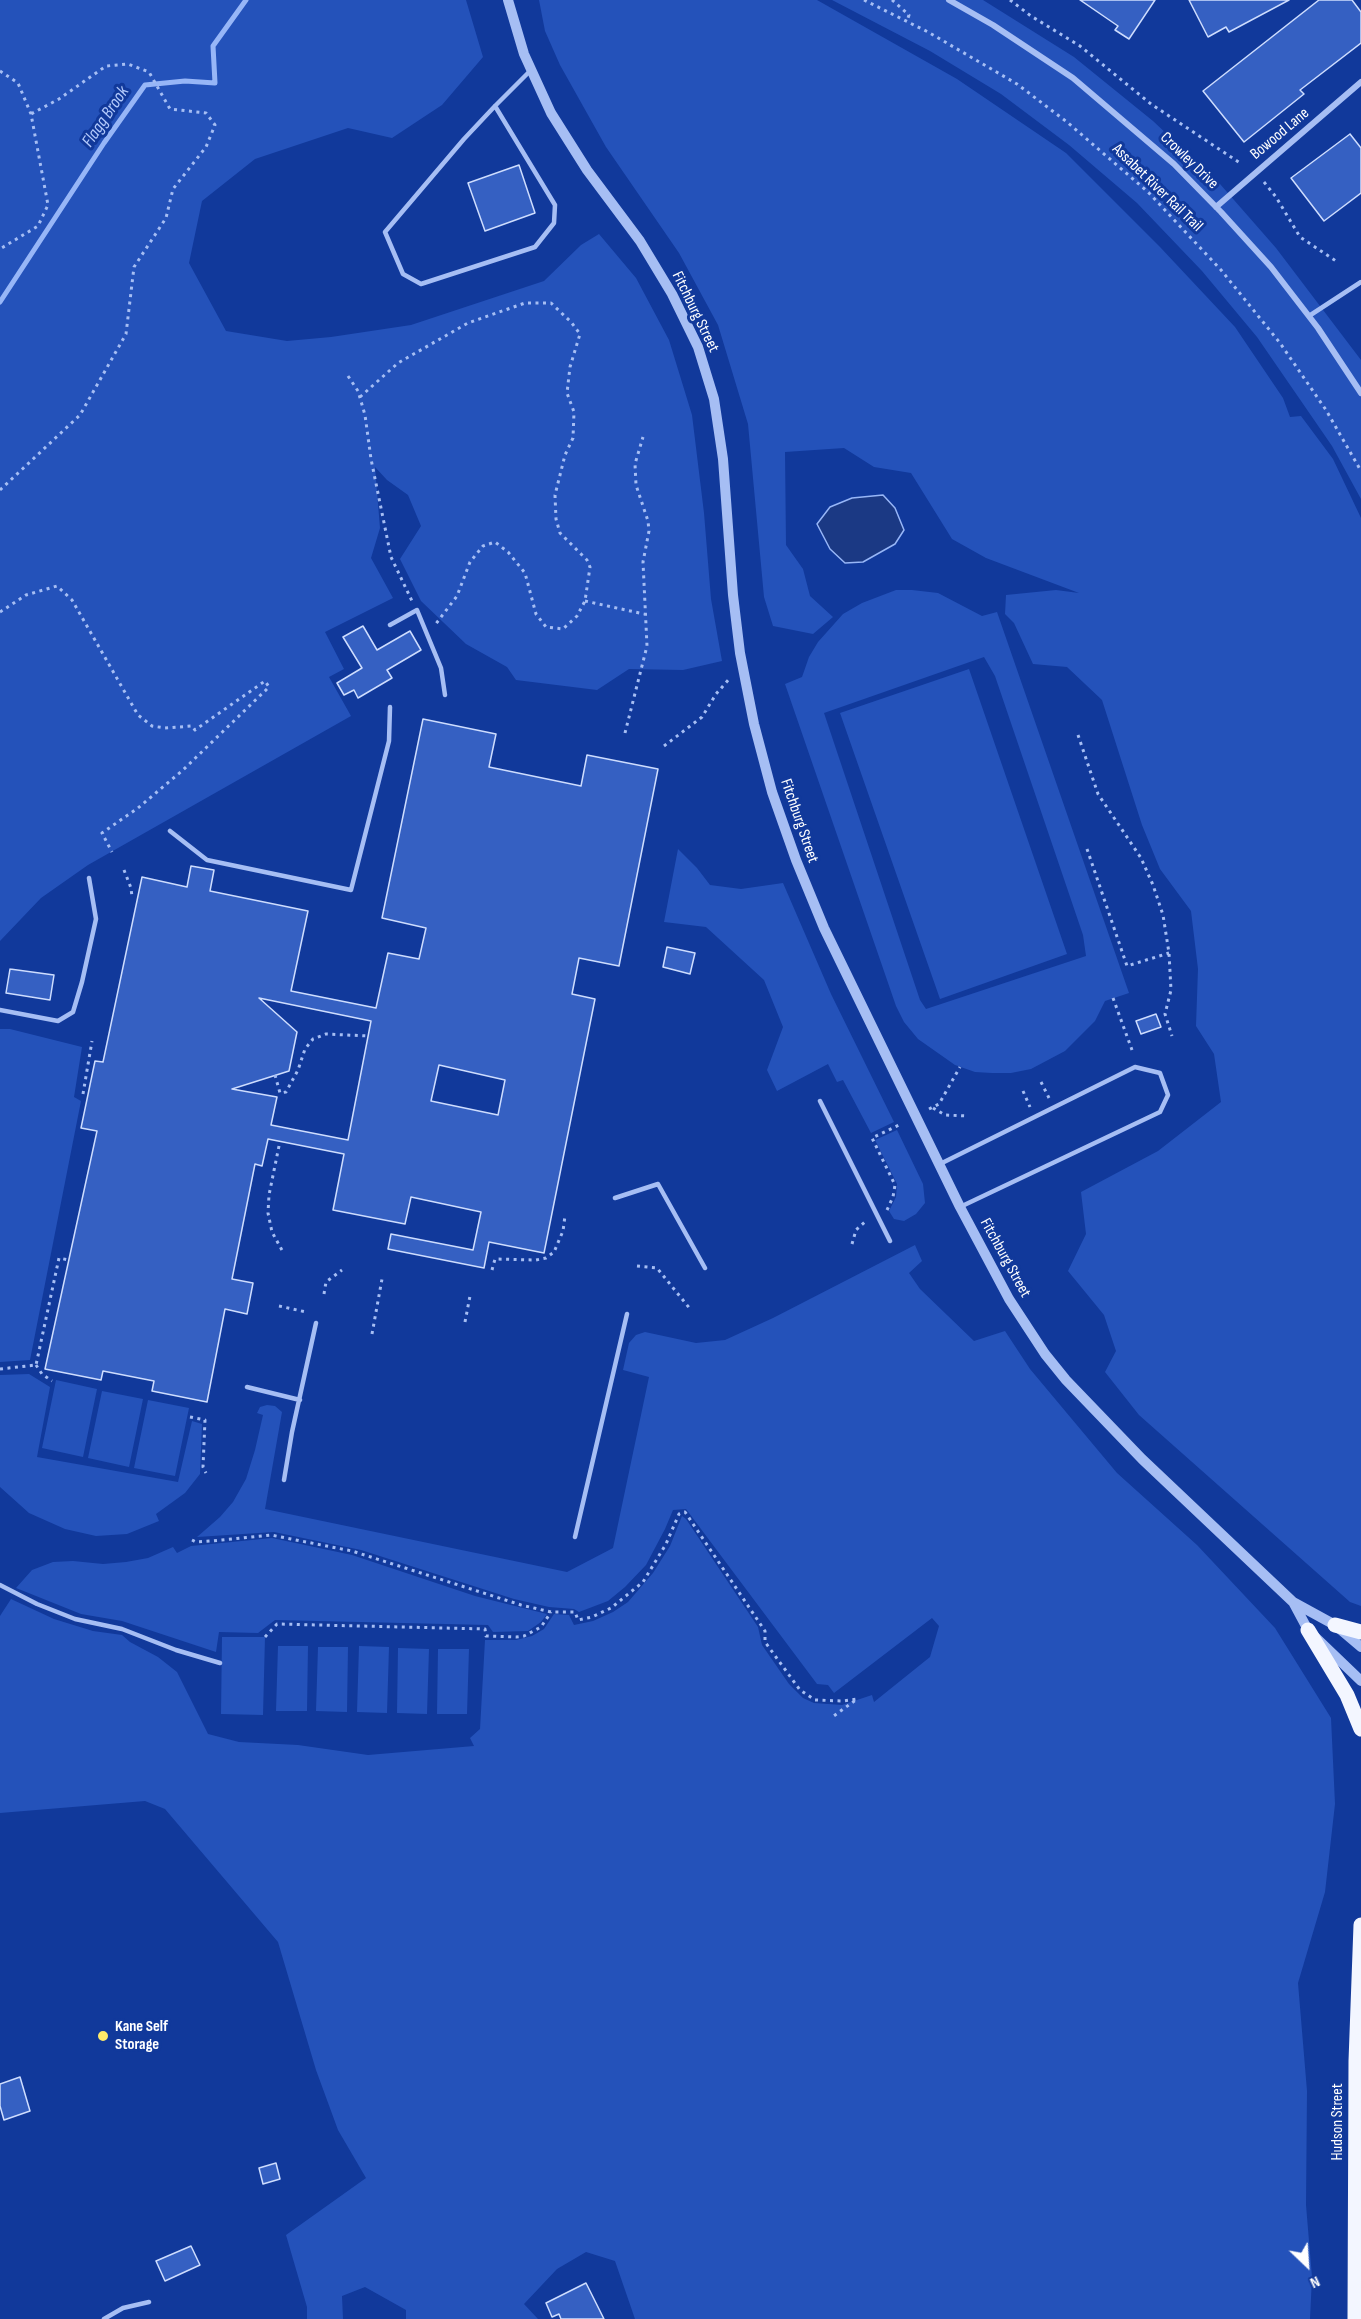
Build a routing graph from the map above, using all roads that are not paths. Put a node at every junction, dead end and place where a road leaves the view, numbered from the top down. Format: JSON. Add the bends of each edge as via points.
{"nodes":[{"id":1,"x":508,"y":0,"type":"edge"},
{"id":2,"x":949,"y":0,"type":"edge"},
{"id":3,"x":531,"y":70,"type":"junction"},
{"id":4,"x":1361,"y":82,"type":"edge"},
{"id":5,"x":495,"y":106,"type":"junction"},
{"id":6,"x":1216,"y":207,"type":"junction"},
{"id":7,"x":1361,"y":282,"type":"edge"},
{"id":8,"x":1309,"y":316,"type":"junction"},
{"id":9,"x":1361,"y":393,"type":"edge"},
{"id":10,"x":390,"y":625,"type":"dead end"},
{"id":11,"x":445,"y":695,"type":"dead end"},
{"id":12,"x":390,"y":707,"type":"dead end"},
{"id":13,"x":170,"y":831,"type":"dead end"},
{"id":14,"x":89,"y":878,"type":"dead end"},
{"id":15,"x":0,"y":1010,"type":"edge"},
{"id":16,"x":820,"y":1101,"type":"dead end"},
{"id":17,"x":939,"y":1165,"type":"junction"},
{"id":18,"x":615,"y":1198,"type":"dead end"},
{"id":19,"x":960,"y":1207,"type":"junction"},
{"id":20,"x":890,"y":1242,"type":"dead end"},
{"id":21,"x":705,"y":1268,"type":"dead end"},
{"id":22,"x":627,"y":1314,"type":"dead end"},
{"id":23,"x":316,"y":1323,"type":"dead end"},
{"id":24,"x":247,"y":1387,"type":"dead end"},
{"id":25,"x":300,"y":1400,"type":"junction"},
{"id":26,"x":284,"y":1480,"type":"dead end"},
{"id":27,"x":575,"y":1537,"type":"dead end"},
{"id":28,"x":0,"y":1585,"type":"edge"},
{"id":29,"x":1293,"y":1602,"type":"junction"},
{"id":30,"x":1335,"y":1625,"type":"junction"},
{"id":31,"x":1308,"y":1630,"type":"junction"},
{"id":32,"x":1361,"y":1632,"type":"edge"},
{"id":33,"x":1361,"y":1647,"type":"edge"},
{"id":34,"x":220,"y":1663,"type":"dead end"},
{"id":35,"x":1361,"y":1681,"type":"edge"},
{"id":36,"x":1361,"y":1729,"type":"edge"},
{"id":37,"x":1361,"y":1925,"type":"edge"},
{"id":38,"x":149,"y":2302,"type":"dead end"},
{"id":39,"x":1361,"y":2302,"type":"edge"},
{"id":40,"x":104,"y":2319,"type":"edge"},
{"id":41,"x":1357,"y":2319,"type":"edge"}],
"edges":[{"from":1,"to":3,"type":"street","name":"Fitchburg Street"},
{"from":2,"to":6,"type":"street","name":"Crowley Drive","via":[[1020,42],[1081,85],[1149,141]]},
{"from":3,"to":5,"type":"lane"},
{"from":3,"to":17,"type":"street","name":"Fitchburg Street","via":[[550,113],[645,249],[698,347],[714,399],[723,459],[740,653],[772,792],[809,895]]},
{"from":4,"to":6,"type":"street","name":"Bowood Lane"},
{"from":5,"to":5,"type":"lane","via":[[385,232],[403,274],[421,284],[535,247],[554,224],[555,205]]},
{"from":6,"to":8,"type":"street","name":"Crowley Drive"},
{"from":7,"to":8,"type":"lane"},
{"from":8,"to":9,"type":"street","name":"Crowley Drive"},
{"from":10,"to":11,"type":"lane","via":[[417,610],[441,668]]},
{"from":12,"to":13,"type":"lane","via":[[389,741],[351,890],[207,860]]},
{"from":14,"to":15,"type":"lane","via":[[96,919],[72,1012],[58,1021]]},
{"from":16,"to":20,"type":"lane"},
{"from":17,"to":19,"type":"street","name":"Fitchburg Street"},
{"from":17,"to":19,"type":"lane","via":[[1135,1067],[1160,1073],[1168,1095],[1160,1112]]},
{"from":18,"to":21,"type":"lane","via":[[658,1184]]},
{"from":19,"to":29,"type":"street","name":"Fitchburg Street","via":[[1009,1299],[1066,1380],[1135,1452]]},
{"from":22,"to":27,"type":"lane"},
{"from":23,"to":25,"type":"lane"},
{"from":24,"to":25,"type":"lane"},
{"from":25,"to":26,"type":"lane"},
{"from":28,"to":34,"type":"lane","via":[[75,1619],[122,1629]]},
{"from":29,"to":30,"type":"street"},
{"from":29,"to":31,"type":"street"},
{"from":30,"to":32,"type":"main road"},
{"from":30,"to":33,"type":"street"},
{"from":31,"to":35,"type":"street"},
{"from":31,"to":36,"type":"main road","via":[[1347,1695]]},
{"from":37,"to":41,"type":"main road","name":"Hudson Street","via":[[1356,2051]]},
{"from":38,"to":40,"type":"lane","via":[[123,2308]]},
{"from":39,"to":41,"type":"main road"}]}
